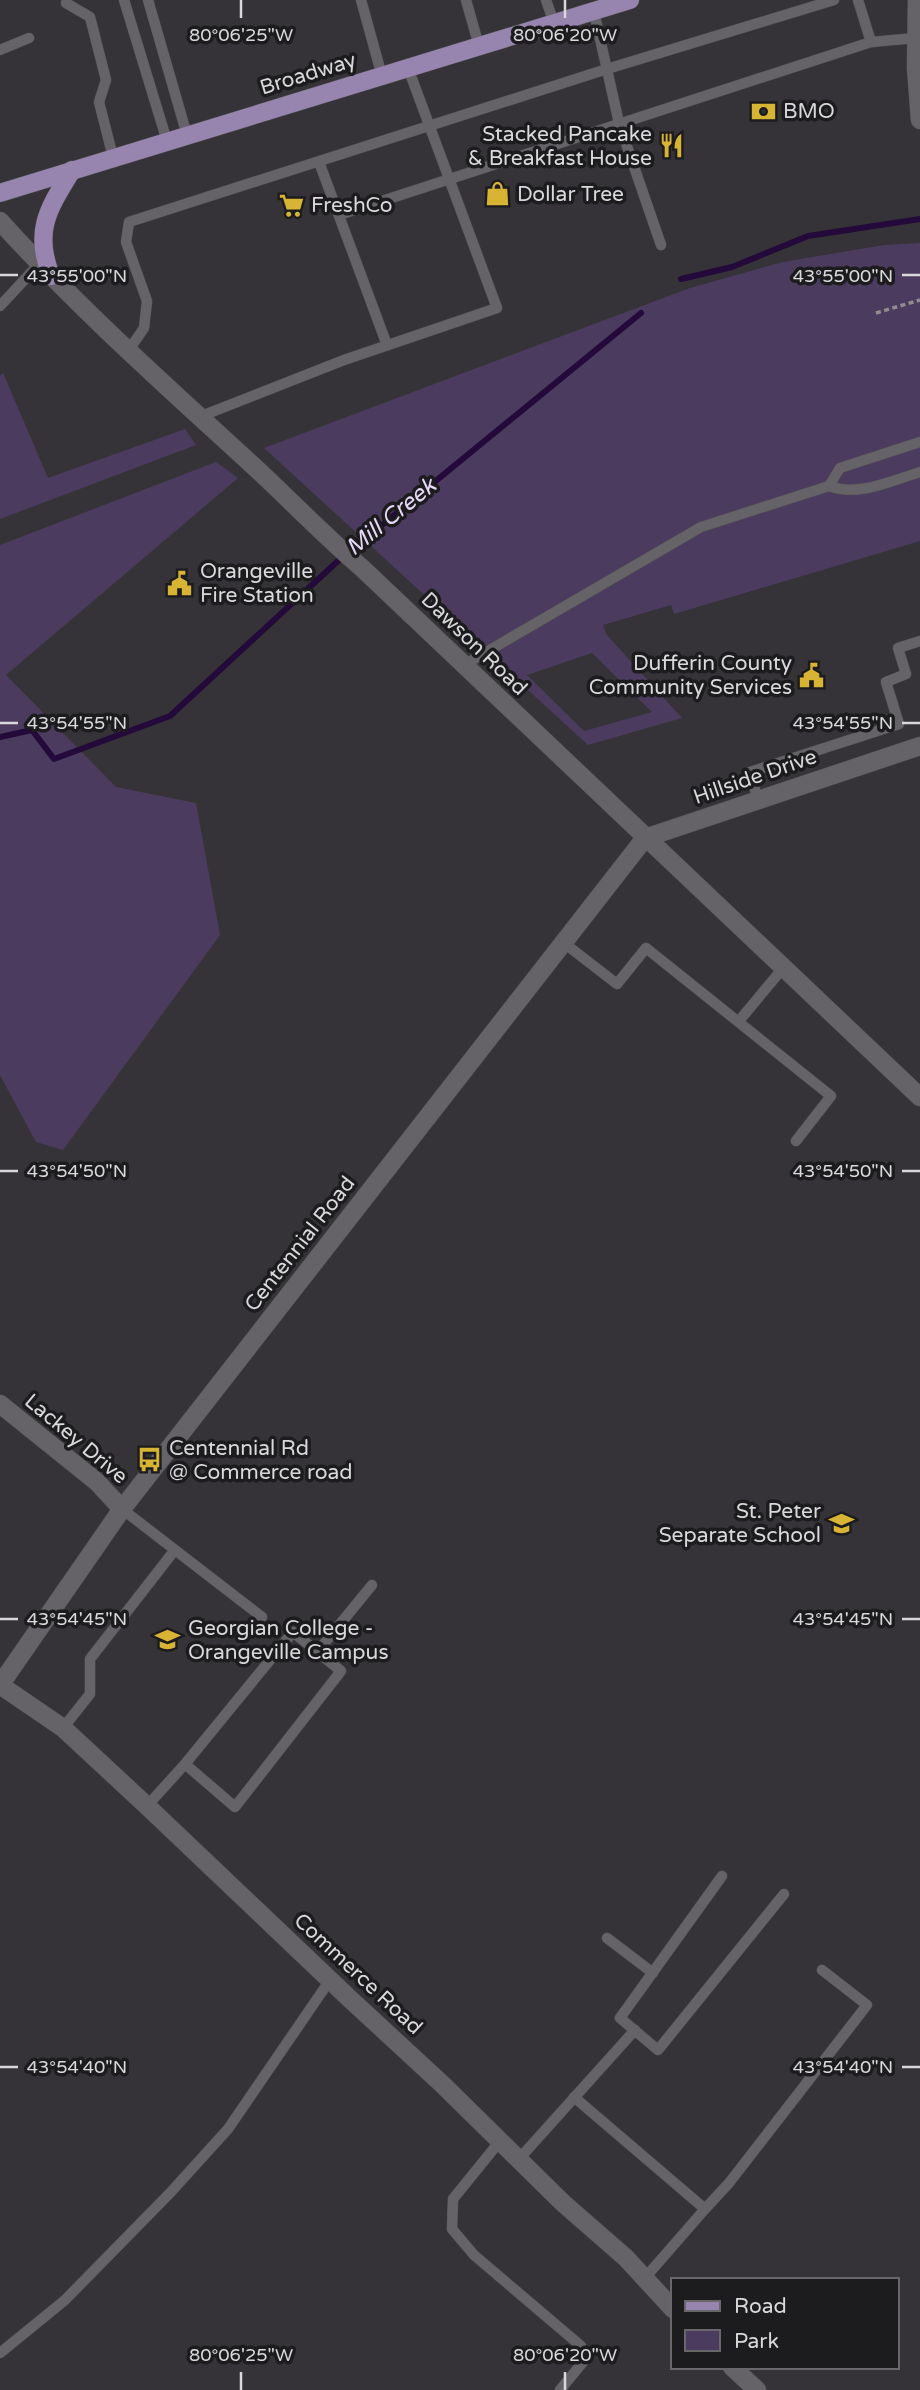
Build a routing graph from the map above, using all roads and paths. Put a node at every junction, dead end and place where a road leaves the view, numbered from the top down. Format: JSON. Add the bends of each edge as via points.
{"nodes":[{"id":1,"x":124,"y":0,"type":"edge"},
{"id":2,"x":148,"y":0,"type":"edge"},
{"id":3,"x":361,"y":0,"type":"edge"},
{"id":4,"x":466,"y":0,"type":"edge"},
{"id":5,"x":546,"y":0,"type":"edge"},
{"id":6,"x":630,"y":0,"type":"edge"},
{"id":7,"x":834,"y":0,"type":"edge"},
{"id":8,"x":858,"y":0,"type":"edge"},
{"id":9,"x":918,"y":0,"type":"edge"},
{"id":10,"x":66,"y":4,"type":"dead end"},
{"id":11,"x":601,"y":7,"type":"edge"},
{"id":12,"x":554,"y":23,"type":"junction"},
{"id":13,"x":29,"y":38,"type":"dead end"},
{"id":14,"x":916,"y":38,"type":"junction"},
{"id":15,"x":871,"y":42,"type":"junction"},
{"id":16,"x":480,"y":46,"type":"junction"},
{"id":17,"x":0,"y":50,"type":"edge"},
{"id":18,"x":408,"y":68,"type":"junction"},
{"id":19,"x":918,"y":68,"type":"edge"},
{"id":20,"x":607,"y":69,"type":"junction"},
{"id":21,"x":382,"y":76,"type":"junction"},
{"id":22,"x":920,"y":120,"type":"edge"},
{"id":23,"x":619,"y":123,"type":"junction"},
{"id":24,"x":429,"y":127,"type":"junction"},
{"id":25,"x":187,"y":135,"type":"junction"},
{"id":26,"x":167,"y":141,"type":"junction"},
{"id":27,"x":113,"y":157,"type":"junction"},
{"id":28,"x":319,"y":162,"type":"junction"},
{"id":29,"x":72,"y":170,"type":"junction"},
{"id":30,"x":448,"y":179,"type":"junction"},
{"id":31,"x":0,"y":194,"type":"edge"},
{"id":32,"x":339,"y":215,"type":"junction"},
{"id":33,"x":0,"y":221,"type":"edge"},
{"id":34,"x":661,"y":245,"type":"dead end"},
{"id":35,"x":45,"y":270,"type":"junction"},
{"id":36,"x":920,"y":300,"type":"edge"},
{"id":37,"x":0,"y":306,"type":"edge"},
{"id":38,"x":876,"y":313,"type":"dead end"},
{"id":39,"x":387,"y":345,"type":"junction"},
{"id":40,"x":129,"y":350,"type":"junction"},
{"id":41,"x":199,"y":417,"type":"junction"},
{"id":42,"x":920,"y":442,"type":"edge"},
{"id":43,"x":920,"y":472,"type":"edge"},
{"id":44,"x":829,"y":486,"type":"junction"},
{"id":45,"x":920,"y":641,"type":"edge"},
{"id":46,"x":464,"y":665,"type":"junction"},
{"id":47,"x":920,"y":746,"type":"edge"},
{"id":48,"x":758,"y":800,"type":"junction"},
{"id":49,"x":645,"y":838,"type":"junction"},
{"id":50,"x":564,"y":943,"type":"junction"},
{"id":51,"x":783,"y":968,"type":"junction"},
{"id":52,"x":739,"y":1021,"type":"junction"},
{"id":53,"x":920,"y":1097,"type":"edge"},
{"id":54,"x":796,"y":1141,"type":"dead end"},
{"id":55,"x":0,"y":1404,"type":"edge"},
{"id":56,"x":122,"y":1509,"type":"junction"},
{"id":57,"x":174,"y":1551,"type":"junction"},
{"id":58,"x":372,"y":1585,"type":"dead end"},
{"id":59,"x":262,"y":1618,"type":"dead end"},
{"id":60,"x":317,"y":1651,"type":"junction"},
{"id":61,"x":0,"y":1685,"type":"edge"},
{"id":62,"x":63,"y":1728,"type":"junction"},
{"id":63,"x":185,"y":1765,"type":"junction"},
{"id":64,"x":147,"y":1806,"type":"junction"},
{"id":65,"x":722,"y":1876,"type":"dead end"},
{"id":66,"x":784,"y":1894,"type":"dead end"},
{"id":67,"x":607,"y":1938,"type":"dead end"},
{"id":68,"x":822,"y":1970,"type":"dead end"},
{"id":69,"x":653,"y":1973,"type":"junction"},
{"id":70,"x":330,"y":1980,"type":"junction"},
{"id":71,"x":635,"y":2031,"type":"junction"},
{"id":72,"x":574,"y":2097,"type":"junction"},
{"id":73,"x":500,"y":2141,"type":"junction"},
{"id":74,"x":519,"y":2159,"type":"junction"},
{"id":75,"x":705,"y":2209,"type":"junction"},
{"id":76,"x":644,"y":2279,"type":"junction"},
{"id":77,"x":671,"y":2307,"type":"edge"},
{"id":78,"x":0,"y":2353,"type":"edge"},
{"id":79,"x":734,"y":2369,"type":"edge"},
{"id":80,"x":560,"y":2390,"type":"edge"},
{"id":81,"x":757,"y":2390,"type":"edge"}],
"edges":[{"from":1,"to":26,"type":"lane"},
{"from":2,"to":25,"type":"lane"},
{"from":3,"to":21,"type":"lane"},
{"from":4,"to":16,"type":"lane"},
{"from":5,"to":12,"type":"lane"},
{"from":6,"to":11,"type":"main road","name":"Broadway"},
{"from":7,"to":20,"type":"lane"},
{"from":8,"to":15,"type":"lane"},
{"from":9,"to":14,"type":"street"},
{"from":10,"to":27,"type":"lane","via":[[90,17],[106,80],[99,102]]},
{"from":11,"to":12,"type":"main road","name":"Broadway"},
{"from":11,"to":20,"type":"lane"},
{"from":12,"to":16,"type":"main road","name":"Broadway"},
{"from":13,"to":17,"type":"lane"},
{"from":14,"to":15,"type":"lane"},
{"from":14,"to":19,"type":"street"},
{"from":15,"to":23,"type":"lane"},
{"from":16,"to":18,"type":"main road","name":"Broadway"},
{"from":18,"to":21,"type":"main road","name":"Broadway"},
{"from":18,"to":24,"type":"lane"},
{"from":19,"to":22,"type":"street"},
{"from":20,"to":23,"type":"lane"},
{"from":20,"to":24,"type":"lane"},
{"from":21,"to":25,"type":"main road","name":"Broadway"},
{"from":23,"to":30,"type":"lane"},
{"from":23,"to":34,"type":"lane"},
{"from":24,"to":28,"type":"lane"},
{"from":24,"to":30,"type":"lane"},
{"from":25,"to":26,"type":"main road","name":"Broadway"},
{"from":26,"to":27,"type":"main road","name":"Broadway"},
{"from":27,"to":29,"type":"main road","name":"Broadway"},
{"from":28,"to":32,"type":"lane"},
{"from":28,"to":40,"type":"lane","via":[[129,222],[126,242],[147,301],[144,328]]},
{"from":29,"to":31,"type":"main road","name":"Broadway"},
{"from":29,"to":35,"type":"main road","via":[[43,225]]},
{"from":30,"to":32,"type":"lane"},
{"from":30,"to":39,"type":"lane","via":[[497,309]]},
{"from":32,"to":39,"type":"lane"},
{"from":33,"to":35,"type":"street","name":"Dawson Road"},
{"from":35,"to":37,"type":"lane"},
{"from":35,"to":40,"type":"street","name":"Dawson Road"},
{"from":36,"to":38,"type":"path"},
{"from":39,"to":41,"type":"lane"},
{"from":40,"to":41,"type":"street","name":"Dawson Road"},
{"from":41,"to":46,"type":"street","name":"Dawson Road"},
{"from":42,"to":44,"type":"lane","via":[[840,468]]},
{"from":43,"to":44,"type":"lane","via":[[862,490]]},
{"from":44,"to":46,"type":"lane","via":[[701,527]]},
{"from":45,"to":48,"type":"lane","via":[[898,648],[906,674],[886,682],[899,724],[750,772]]},
{"from":46,"to":49,"type":"street","name":"Dawson Road"},
{"from":47,"to":48,"type":"street","name":"Hillside Drive"},
{"from":48,"to":49,"type":"street","name":"Hillside Drive"},
{"from":49,"to":50,"type":"street","name":"Centennial Road"},
{"from":49,"to":51,"type":"street","name":"Dawson Road"},
{"from":50,"to":52,"type":"lane","via":[[617,984],[646,948]]},
{"from":50,"to":56,"type":"street","name":"Centennial Road"},
{"from":51,"to":52,"type":"lane"},
{"from":51,"to":53,"type":"street","name":"Dawson Road"},
{"from":52,"to":54,"type":"lane","via":[[831,1096]]},
{"from":55,"to":56,"type":"street","name":"Lackey Drive","via":[[97,1482]]},
{"from":56,"to":57,"type":"lane"},
{"from":56,"to":61,"type":"street","name":"Centennial Road"},
{"from":57,"to":59,"type":"lane"},
{"from":57,"to":62,"type":"lane","via":[[90,1659],[90,1694]]},
{"from":58,"to":60,"type":"lane"},
{"from":60,"to":63,"type":"lane","via":[[293,1632]]},
{"from":60,"to":63,"type":"lane","via":[[341,1671],[236,1807]]},
{"from":61,"to":62,"type":"street","name":"Commerce Road"},
{"from":62,"to":64,"type":"street","name":"Commerce Road"},
{"from":63,"to":64,"type":"lane"},
{"from":64,"to":70,"type":"street","name":"Commerce Road"},
{"from":65,"to":69,"type":"lane"},
{"from":66,"to":71,"type":"lane","via":[[657,2050]]},
{"from":67,"to":69,"type":"lane"},
{"from":68,"to":75,"type":"lane","via":[[867,2005]]},
{"from":69,"to":71,"type":"lane","via":[[620,2018]]},
{"from":70,"to":73,"type":"street","name":"Commerce Road"},
{"from":70,"to":78,"type":"lane","via":[[228,2129],[65,2300]]},
{"from":71,"to":72,"type":"lane"},
{"from":72,"to":74,"type":"lane"},
{"from":72,"to":75,"type":"lane"},
{"from":73,"to":74,"type":"street","name":"Commerce Road"},
{"from":73,"to":80,"type":"lane","via":[[453,2199],[452,2229],[474,2255],[581,2346],[583,2362]]},
{"from":74,"to":76,"type":"street","name":"Commerce Road"},
{"from":75,"to":76,"type":"lane"},
{"from":76,"to":77,"type":"street","name":"Commerce Road"},
{"from":79,"to":81,"type":"street"}]}
